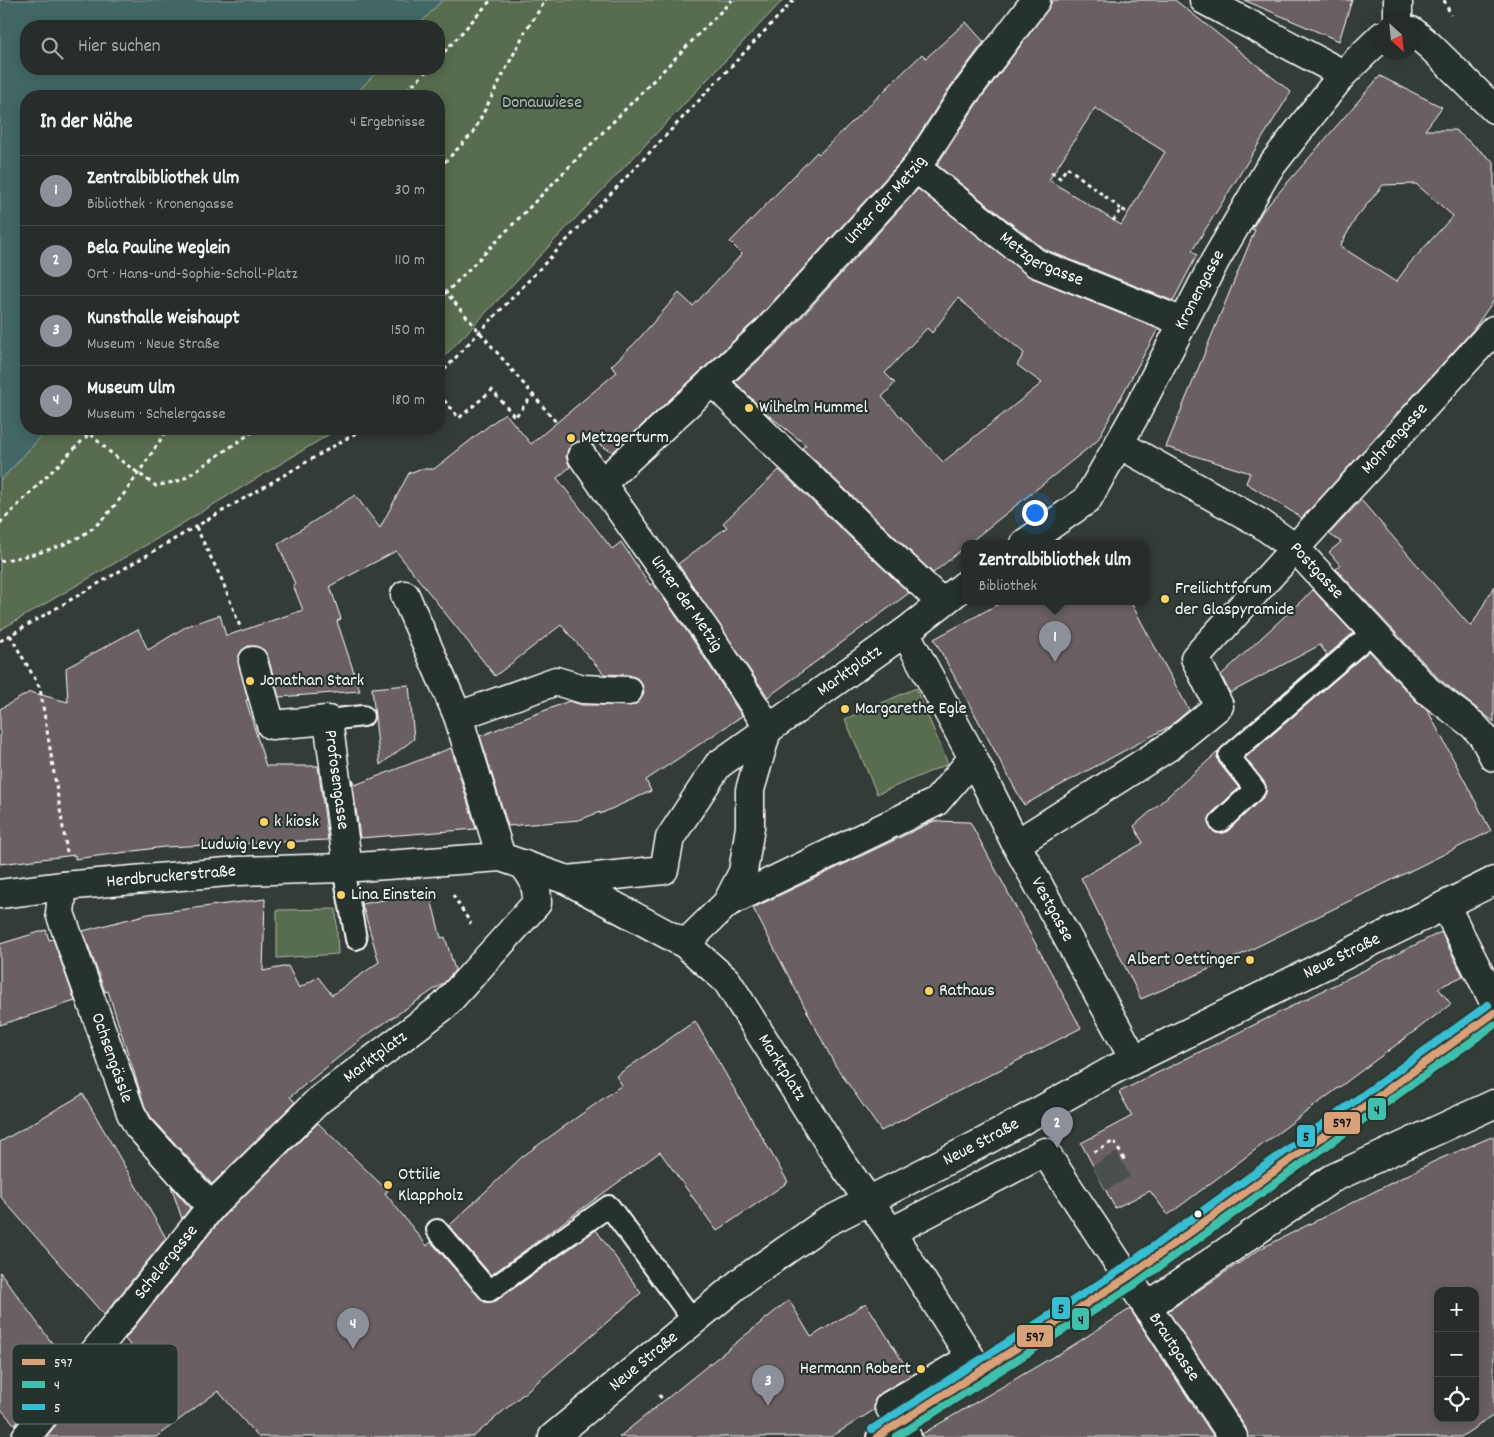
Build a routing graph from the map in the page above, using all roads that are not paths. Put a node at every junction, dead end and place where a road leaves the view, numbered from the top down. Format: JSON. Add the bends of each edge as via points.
{"nodes":[{"id":1,"x":1036,"y":0,"type":"edge"},
{"id":2,"x":1204,"y":0,"type":"edge"},
{"id":3,"x":1419,"y":38,"type":"edge"},
{"id":4,"x":1374,"y":44,"type":"edge"},
{"id":5,"x":1342,"y":74,"type":"junction"},
{"id":6,"x":1494,"y":109,"type":"edge"},
{"id":7,"x":916,"y":168,"type":"junction"},
{"id":8,"x":1183,"y":322,"type":"junction"},
{"id":9,"x":1494,"y":330,"type":"edge"},
{"id":10,"x":712,"y":381,"type":"junction"},
{"id":11,"x":1119,"y":444,"type":"junction"},
{"id":12,"x":582,"y":456,"type":"dead end"},
{"id":13,"x":602,"y":483,"type":"junction"},
{"id":14,"x":1029,"y":540,"type":"edge"},
{"id":15,"x":1295,"y":548,"type":"junction"},
{"id":16,"x":961,"y":588,"type":"edge"},
{"id":17,"x":405,"y":595,"type":"dead end"},
{"id":18,"x":941,"y":602,"type":"junction"},
{"id":19,"x":905,"y":632,"type":"junction"},
{"id":20,"x":1373,"y":632,"type":"junction"},
{"id":21,"x":253,"y":661,"type":"road end"},
{"id":22,"x":628,"y":691,"type":"dead end"},
{"id":23,"x":363,"y":716,"type":"dead end"},
{"id":24,"x":458,"y":716,"type":"junction"},
{"id":25,"x":328,"y":720,"type":"junction"},
{"id":26,"x":768,"y":727,"type":"junction"},
{"id":27,"x":1490,"y":742,"type":"edge"},
{"id":28,"x":973,"y":758,"type":"junction"},
{"id":29,"x":1220,"y":822,"type":"dead end"},
{"id":30,"x":1016,"y":844,"type":"junction"},
{"id":31,"x":512,"y":861,"type":"junction"},
{"id":32,"x":345,"y":868,"type":"junction"},
{"id":33,"x":567,"y":880,"type":"junction"},
{"id":34,"x":1494,"y":881,"type":"edge"},
{"id":35,"x":63,"y":886,"type":"junction"},
{"id":36,"x":0,"y":894,"type":"edge"},
{"id":37,"x":728,"y":903,"type":"junction"},
{"id":38,"x":1445,"y":905,"type":"junction"},
{"id":39,"x":356,"y":939,"type":"dead end"},
{"id":40,"x":685,"y":944,"type":"junction"},
{"id":41,"x":1494,"y":1002,"type":"edge"},
{"id":42,"x":1494,"y":1013,"type":"edge"},
{"id":43,"x":1134,"y":1059,"type":"junction"},
{"id":44,"x":1494,"y":1104,"type":"edge"},
{"id":45,"x":327,"y":1108,"type":"joint"},
{"id":46,"x":869,"y":1200,"type":"junction"},
{"id":47,"x":210,"y":1207,"type":"junction"},
{"id":48,"x":437,"y":1230,"type":"dead end"},
{"id":49,"x":891,"y":1232,"type":"junction"},
{"id":50,"x":1122,"y":1267,"type":"junction"},
{"id":51,"x":1148,"y":1306,"type":"junction"},
{"id":52,"x":693,"y":1320,"type":"junction"},
{"id":53,"x":100,"y":1344,"type":"edge"},
{"id":54,"x":36,"y":1424,"type":"edge"},
{"id":55,"x":894,"y":1432,"type":"edge"},
{"id":56,"x":26,"y":1437,"type":"edge"},
{"id":57,"x":553,"y":1437,"type":"edge"},
{"id":58,"x":1233,"y":1437,"type":"edge"}],
"edges":[{"from":1,"to":7,"type":"street","name":"Unter der Metzig","via":[[964,96]]},
{"from":2,"to":5,"type":"street"},
{"from":3,"to":6,"type":"street"},
{"from":4,"to":5,"type":"street","name":"Kronengasse"},
{"from":5,"to":8,"type":"street","name":"Kronengasse","via":[[1268,170]]},
{"from":7,"to":8,"type":"street","name":"Metzgergasse","via":[[1036,263]]},
{"from":7,"to":10,"type":"street","name":"Unter der Metzig","via":[[768,330]]},
{"from":8,"to":11,"type":"street","name":"Kronengasse"},
{"from":9,"to":15,"type":"street","name":"Mohrengasse"},
{"from":10,"to":13,"type":"street","name":"Unter der Metzig"},
{"from":10,"to":18,"type":"street"},
{"from":11,"to":14,"type":"street","name":"Kronengasse","via":[[1087,500]]},
{"from":11,"to":15,"type":"street","name":"Postgasse","via":[[1260,523]]},
{"from":12,"to":13,"type":"street","name":"Unter der Metzig"},
{"from":13,"to":26,"type":"street","name":"Unter der Metzig","via":[[708,634]]},
{"from":15,"to":20,"type":"street","name":"Postgasse"},
{"from":15,"to":30,"type":"street","name":"Mohrengasse","via":[[1195,658],[1219,706],[1170,746]]},
{"from":16,"to":18,"type":"street"},
{"from":17,"to":24,"type":"street"},
{"from":18,"to":19,"type":"street"},
{"from":19,"to":26,"type":"street","name":"Marktplatz"},
{"from":19,"to":28,"type":"street","name":"Vestgasse"},
{"from":20,"to":27,"type":"street","name":"Postgasse","via":[[1428,691]]},
{"from":20,"to":29,"type":"lane","via":[[1228,756],[1254,789]]},
{"from":21,"to":25,"type":"street","name":"Profosengasse","via":[[271,725]]},
{"from":22,"to":24,"type":"street","via":[[583,689],[556,681]]},
{"from":23,"to":25,"type":"lane"},
{"from":24,"to":31,"type":"street"},
{"from":25,"to":32,"type":"street","name":"Profosengasse"},
{"from":26,"to":33,"type":"street","name":"Marktplatz","via":[[718,764],[670,838],[664,870]]},
{"from":26,"to":37,"type":"street","via":[[750,790],[750,827],[743,872]]},
{"from":28,"to":30,"type":"street","name":"Vestgasse"},
{"from":28,"to":37,"type":"street","via":[[936,802]]},
{"from":30,"to":43,"type":"street","name":"Vestgasse"},
{"from":31,"to":32,"type":"street","name":"Herdbruckerstraße","via":[[433,861]]},
{"from":31,"to":33,"type":"street","name":"Marktplatz"},
{"from":31,"to":45,"type":"street","name":"Marktplatz","via":[[532,874],[537,888],[537,903],[496,966],[444,1006]]},
{"from":32,"to":35,"type":"street","name":"Herdbruckerstraße","via":[[239,871]]},
{"from":32,"to":39,"type":"lane"},
{"from":33,"to":40,"type":"street","name":"Marktplatz"},
{"from":34,"to":38,"type":"street","name":"Neue Straße"},
{"from":35,"to":36,"type":"street","name":"Herdbruckerstraße"},
{"from":35,"to":47,"type":"street","name":"Ochsengässle","via":[[60,913],[131,1113],[138,1126]]},
{"from":37,"to":40,"type":"street"},
{"from":38,"to":41,"type":"street"},
{"from":38,"to":43,"type":"street","name":"Neue Straße"},
{"from":40,"to":46,"type":"street","name":"Marktplatz","via":[[727,981],[837,1156]]},
{"from":42,"to":50,"type":"lane"},
{"from":43,"to":46,"type":"street","name":"Neue Straße"},
{"from":44,"to":51,"type":"street","via":[[1331,1178]]},
{"from":45,"to":47,"type":"street","name":"Schelergasse"},
{"from":46,"to":49,"type":"street","name":"Marktplatz"},
{"from":46,"to":52,"type":"street","name":"Neue Straße","via":[[787,1248]]},
{"from":47,"to":53,"type":"street","name":"Schelergasse"},
{"from":48,"to":52,"type":"lane","via":[[489,1290],[609,1206]]},
{"from":49,"to":50,"type":"street","name":"Brautgasse","via":[[1045,1152]]},
{"from":49,"to":55,"type":"street","name":"Marktplatz","via":[[971,1358],[889,1406]]},
{"from":50,"to":51,"type":"street","name":"Brautgasse"},
{"from":50,"to":55,"type":"lane"},
{"from":51,"to":58,"type":"street","name":"Brautgasse"},
{"from":52,"to":57,"type":"street","name":"Neue Straße"},
{"from":54,"to":56,"type":"street","name":"Schelergasse"}]}
